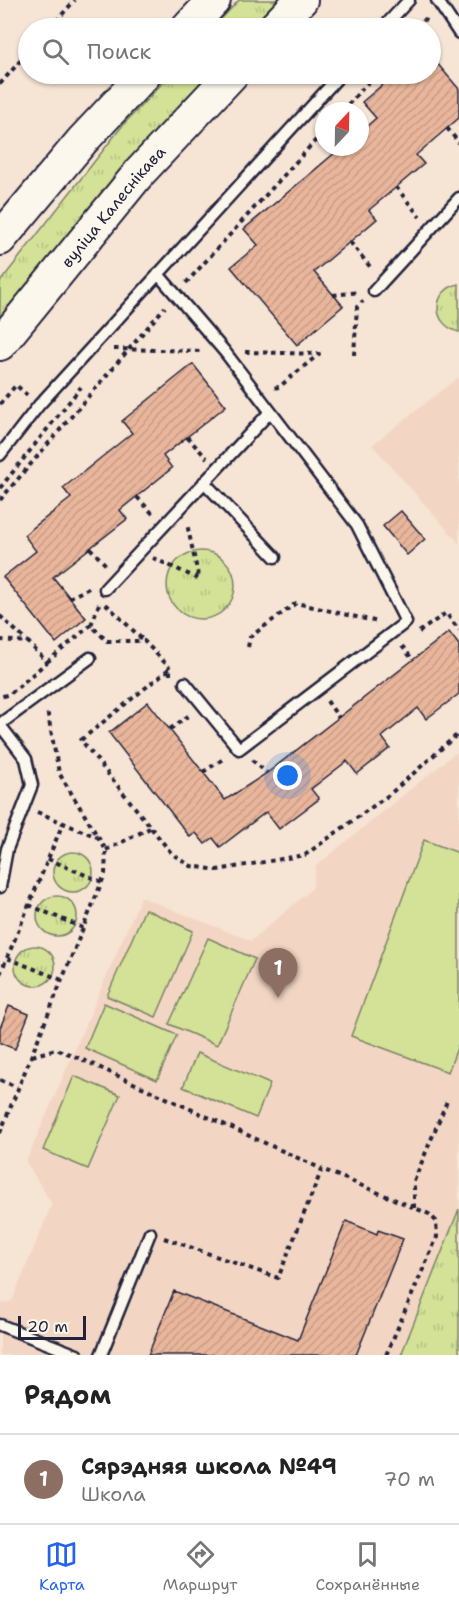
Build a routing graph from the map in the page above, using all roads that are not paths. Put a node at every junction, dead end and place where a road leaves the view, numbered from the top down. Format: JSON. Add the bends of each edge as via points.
{"nodes":[{"id":1,"x":214,"y":0,"type":"edge"},
{"id":2,"x":301,"y":0,"type":"edge"},
{"id":3,"x":409,"y":0,"type":"edge"},
{"id":4,"x":437,"y":0,"type":"edge"},
{"id":5,"x":197,"y":18,"type":"edge"},
{"id":6,"x":284,"y":18,"type":"edge"},
{"id":7,"x":392,"y":18,"type":"edge"},
{"id":8,"x":459,"y":33,"type":"edge"},
{"id":9,"x":136,"y":84,"type":"edge"},
{"id":10,"x":223,"y":84,"type":"edge"},
{"id":11,"x":333,"y":84,"type":"edge"},
{"id":12,"x":459,"y":198,"type":"edge"},
{"id":13,"x":0,"y":239,"type":"edge"},
{"id":14,"x":158,"y":274,"type":"junction"},
{"id":15,"x":378,"y":286,"type":"road end"},
{"id":16,"x":0,"y":344,"type":"edge"},
{"id":17,"x":270,"y":412,"type":"junction"},
{"id":18,"x":0,"y":455,"type":"edge"},
{"id":19,"x":204,"y":482,"type":"junction"},
{"id":20,"x":275,"y":557,"type":"dead end"},
{"id":21,"x":103,"y":594,"type":"road end"},
{"id":22,"x":90,"y":658,"type":"dead end"},
{"id":23,"x":185,"y":683,"type":"dead end"},
{"id":24,"x":0,"y":724,"type":"edge"},
{"id":25,"x":0,"y":887,"type":"edge"},
{"id":26,"x":150,"y":1233,"type":"road end"},
{"id":27,"x":0,"y":1325,"type":"edge"},
{"id":28,"x":77,"y":1355,"type":"edge"},
{"id":29,"x":101,"y":1355,"type":"edge"}],
"edges":[{"from":1,"to":5,"type":"main road"},
{"from":2,"to":6,"type":"main road"},
{"from":3,"to":7,"type":"lane"},
{"from":4,"to":8,"type":"lane"},
{"from":9,"to":13,"type":"main road"},
{"from":10,"to":16,"type":"main road","name":"вуліца Калеснікава","via":[[140,172]]},
{"from":11,"to":14,"type":"lane"},
{"from":12,"to":15,"type":"lane"},
{"from":14,"to":17,"type":"lane"},
{"from":14,"to":18,"type":"lane","via":[[39,405]]},
{"from":17,"to":19,"type":"lane"},
{"from":17,"to":23,"type":"lane","via":[[357,525],[406,622],[239,749]]},
{"from":19,"to":20,"type":"lane"},
{"from":19,"to":21,"type":"lane"},
{"from":22,"to":24,"type":"lane"},
{"from":24,"to":25,"type":"lane","via":[[27,759],[32,785],[7,849]]},
{"from":26,"to":29,"type":"lane"},
{"from":27,"to":28,"type":"lane"}]}
